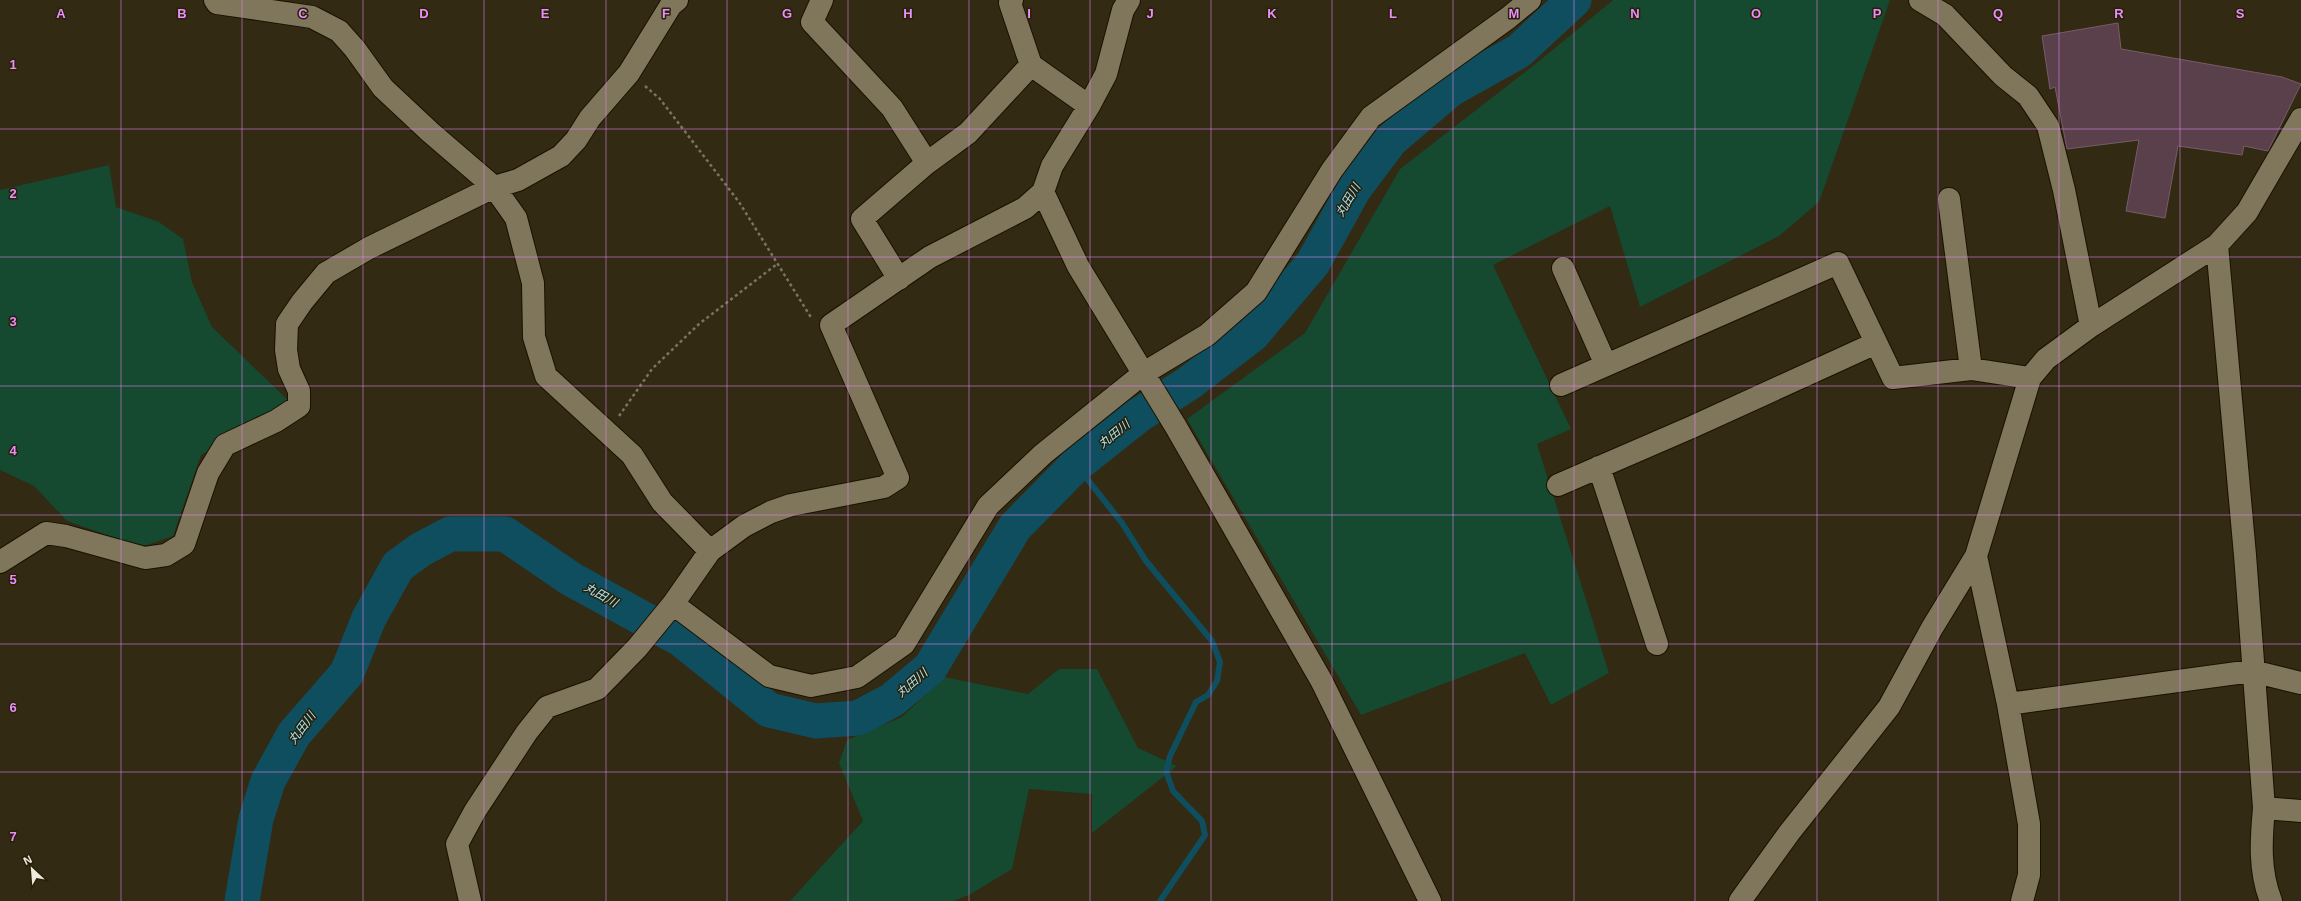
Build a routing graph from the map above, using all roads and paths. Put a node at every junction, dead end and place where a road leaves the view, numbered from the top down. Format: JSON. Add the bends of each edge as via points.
{"nodes":[{"id":1,"x":215,"y":0,"type":"edge"},
{"id":2,"x":677,"y":0,"type":"edge"},
{"id":3,"x":822,"y":0,"type":"edge"},
{"id":4,"x":1012,"y":0,"type":"edge"},
{"id":5,"x":1129,"y":0,"type":"edge"},
{"id":6,"x":1530,"y":0,"type":"edge"},
{"id":7,"x":1920,"y":0,"type":"edge"},
{"id":8,"x":1031,"y":65,"type":"junction"},
{"id":9,"x":629,"y":73,"type":"junction"},
{"id":10,"x":1089,"y":106,"type":"junction"},
{"id":11,"x":2301,"y":119,"type":"edge"},
{"id":12,"x":927,"y":163,"type":"junction"},
{"id":13,"x":494,"y":187,"type":"junction"},
{"id":14,"x":1043,"y":192,"type":"junction"},
{"id":15,"x":1949,"y":199,"type":"dead end"},
{"id":16,"x":2217,"y":246,"type":"junction"},
{"id":17,"x":777,"y":264,"type":"junction"},
{"id":18,"x":1563,"y":268,"type":"dead end"},
{"id":19,"x":899,"y":279,"type":"junction"},
{"id":20,"x":831,"y":325,"type":"junction"},
{"id":21,"x":2091,"y":326,"type":"junction"},
{"id":22,"x":1876,"y":343,"type":"junction"},
{"id":23,"x":1606,"y":365,"type":"junction"},
{"id":24,"x":1971,"y":369,"type":"junction"},
{"id":25,"x":1144,"y":373,"type":"junction"},
{"id":26,"x":2030,"y":378,"type":"junction"},
{"id":27,"x":1561,"y":385,"type":"dead end"},
{"id":28,"x":607,"y":432,"type":"junction"},
{"id":29,"x":1599,"y":467,"type":"junction"},
{"id":30,"x":1558,"y":485,"type":"dead end"},
{"id":31,"x":710,"y":550,"type":"junction"},
{"id":32,"x":1976,"y":556,"type":"junction"},
{"id":33,"x":0,"y":562,"type":"edge"},
{"id":34,"x":673,"y":604,"type":"junction"},
{"id":35,"x":1657,"y":644,"type":"dead end"},
{"id":36,"x":2252,"y":671,"type":"junction"},
{"id":37,"x":2301,"y":683,"type":"edge"},
{"id":38,"x":2008,"y":704,"type":"junction"},
{"id":39,"x":2264,"y":808,"type":"junction"},
{"id":40,"x":2301,"y":811,"type":"edge"},
{"id":41,"x":470,"y":901,"type":"edge"},
{"id":42,"x":1430,"y":901,"type":"edge"},
{"id":43,"x":1740,"y":901,"type":"edge"},
{"id":44,"x":2022,"y":901,"type":"edge"},
{"id":45,"x":2270,"y":901,"type":"edge"}],
"edges":[{"from":1,"to":13,"type":"street","via":[[217,3],[312,17],[339,31],[356,49],[383,88]]},
{"from":2,"to":9,"type":"street","via":[[671,5]]},
{"from":3,"to":12,"type":"street","via":[[812,22],[892,108]]},
{"from":4,"to":8,"type":"street","via":[[1010,3]]},
{"from":5,"to":10,"type":"street","via":[[1106,74]]},
{"from":6,"to":25,"type":"street","via":[[1371,117],[1332,170],[1256,292],[1207,335]]},
{"from":7,"to":21,"type":"street","via":[[1945,15],[2003,76],[2028,96],[2048,126],[2064,190]]},
{"from":8,"to":10,"type":"street"},
{"from":8,"to":12,"type":"street","via":[[968,133]]},
{"from":9,"to":13,"type":"street","via":[[561,156],[518,180]]},
{"from":9,"to":17,"type":"path","via":[[660,99],[735,196]]},
{"from":10,"to":14,"type":"street","via":[[1052,166]]},
{"from":11,"to":16,"type":"street","via":[[2247,212]]},
{"from":12,"to":19,"type":"street","via":[[862,219]]},
{"from":13,"to":28,"type":"street","via":[[516,218],[533,283],[534,337],[546,376]]},
{"from":13,"to":33,"type":"street","via":[[369,248],[326,273],[287,324],[286,350],[289,369],[299,391],[299,406],[276,421],[225,445],[208,473],[184,544],[166,555],[145,558],[46,533]]},
{"from":14,"to":19,"type":"street","via":[[1025,208],[930,257]]},
{"from":14,"to":25,"type":"street","via":[[1078,266]]},
{"from":15,"to":24,"type":"street"},
{"from":16,"to":21,"type":"street"},
{"from":16,"to":36,"type":"street","via":[[2244,547]]},
{"from":17,"to":20,"type":"path","via":[[817,327]]},
{"from":17,"to":28,"type":"path","via":[[700,324],[652,369]]},
{"from":18,"to":23,"type":"street"},
{"from":19,"to":20,"type":"street"},
{"from":20,"to":31,"type":"street","via":[[898,478],[884,487],[791,505],[771,512],[744,526]]},
{"from":21,"to":26,"type":"street","via":[[2046,359]]},
{"from":22,"to":23,"type":"street","via":[[1838,263]]},
{"from":22,"to":24,"type":"street","via":[[1893,378]]},
{"from":22,"to":29,"type":"street"},
{"from":23,"to":27,"type":"street"},
{"from":24,"to":26,"type":"street"},
{"from":25,"to":34,"type":"street","via":[[1043,454],[988,506],[904,644],[856,677],[811,686],[769,676]]},
{"from":25,"to":42,"type":"street","via":[[1321,680]]},
{"from":26,"to":32,"type":"street"},
{"from":28,"to":31,"type":"street","via":[[632,456],[662,502]]},
{"from":29,"to":30,"type":"street"},
{"from":29,"to":35,"type":"street"},
{"from":31,"to":34,"type":"street"},
{"from":32,"to":38,"type":"street"},
{"from":32,"to":43,"type":"street","via":[[1932,628],[1889,707],[1789,833]]},
{"from":34,"to":41,"type":"street","via":[[637,648],[596,689],[547,708],[523,738],[475,811],[457,844]]},
{"from":36,"to":37,"type":"street"},
{"from":36,"to":38,"type":"street"},
{"from":36,"to":39,"type":"street"},
{"from":38,"to":44,"type":"street","via":[[2029,824],[2029,875]]},
{"from":39,"to":40,"type":"street"},
{"from":39,"to":45,"type":"street","via":[[2260,844],[2264,885]]}]}
